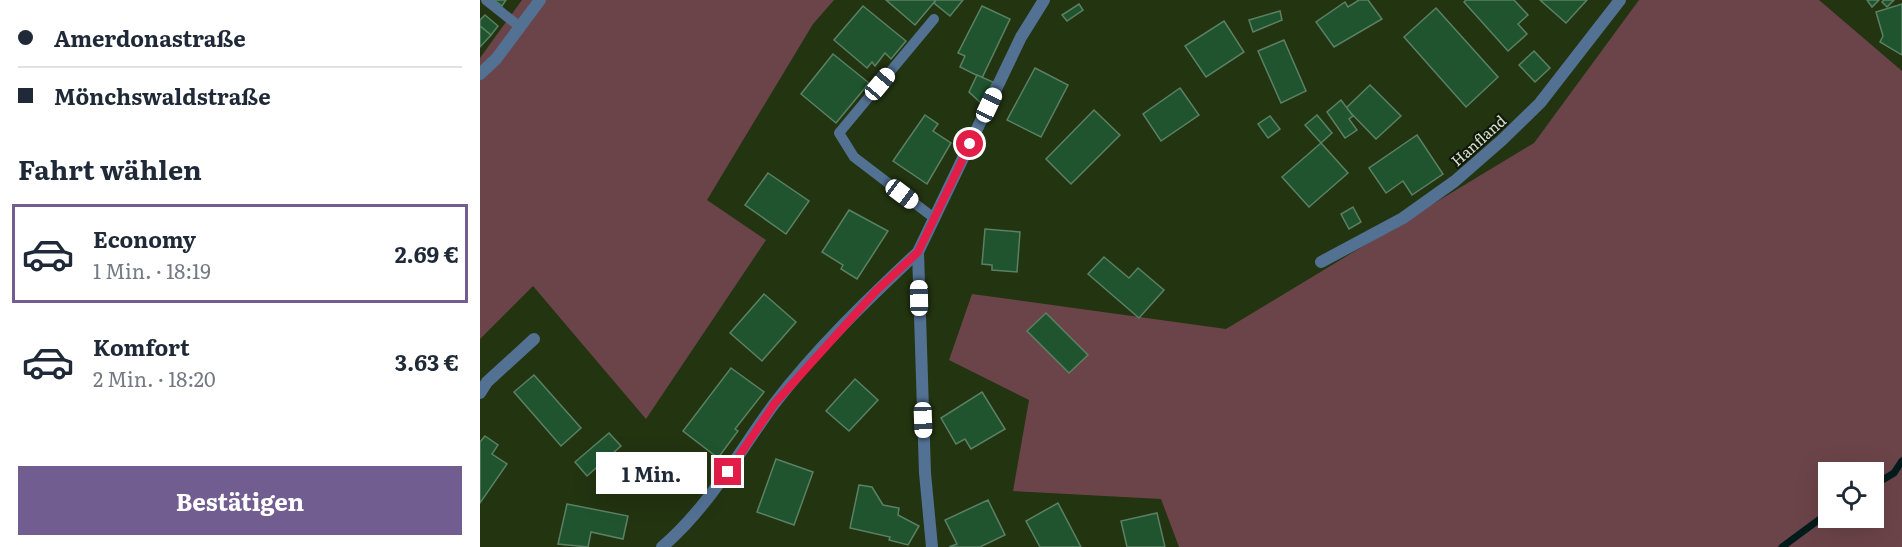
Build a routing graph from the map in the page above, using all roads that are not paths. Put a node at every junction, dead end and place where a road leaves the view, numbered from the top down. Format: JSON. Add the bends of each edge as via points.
{"nodes":[{"id":1,"x":486,"y":0,"type":"edge"},
{"id":2,"x":540,"y":0,"type":"edge"},
{"id":3,"x":1044,"y":0,"type":"edge"},
{"id":4,"x":1620,"y":0,"type":"edge"},
{"id":5,"x":934,"y":20,"type":"dead end"},
{"id":6,"x":520,"y":27,"type":"junction"},
{"id":7,"x":480,"y":74,"type":"edge"},
{"id":8,"x":934,"y":218,"type":"junction"},
{"id":9,"x":918,"y":252,"type":"junction"},
{"id":10,"x":1321,"y":262,"type":"dead end"},
{"id":11,"x":534,"y":339,"type":"dead end"},
{"id":12,"x":480,"y":393,"type":"edge"},
{"id":13,"x":662,"y":547,"type":"edge"},
{"id":14,"x":932,"y":547,"type":"edge"}],
"edges":[{"from":1,"to":6,"type":"lane"},
{"from":2,"to":6,"type":"street"},
{"from":3,"to":8,"type":"street","via":[[1021,36]]},
{"from":4,"to":10,"type":"street","name":"Hanfland","via":[[1540,103],[1502,140],[1455,181],[1403,218]]},
{"from":5,"to":8,"type":"lane","via":[[839,133],[854,158]]},
{"from":6,"to":7,"type":"street"},
{"from":8,"to":9,"type":"street"},
{"from":9,"to":13,"type":"street","via":[[876,291],[775,403],[718,486]]},
{"from":9,"to":14,"type":"street","via":[[925,473]]},
{"from":11,"to":12,"type":"street"}]}
